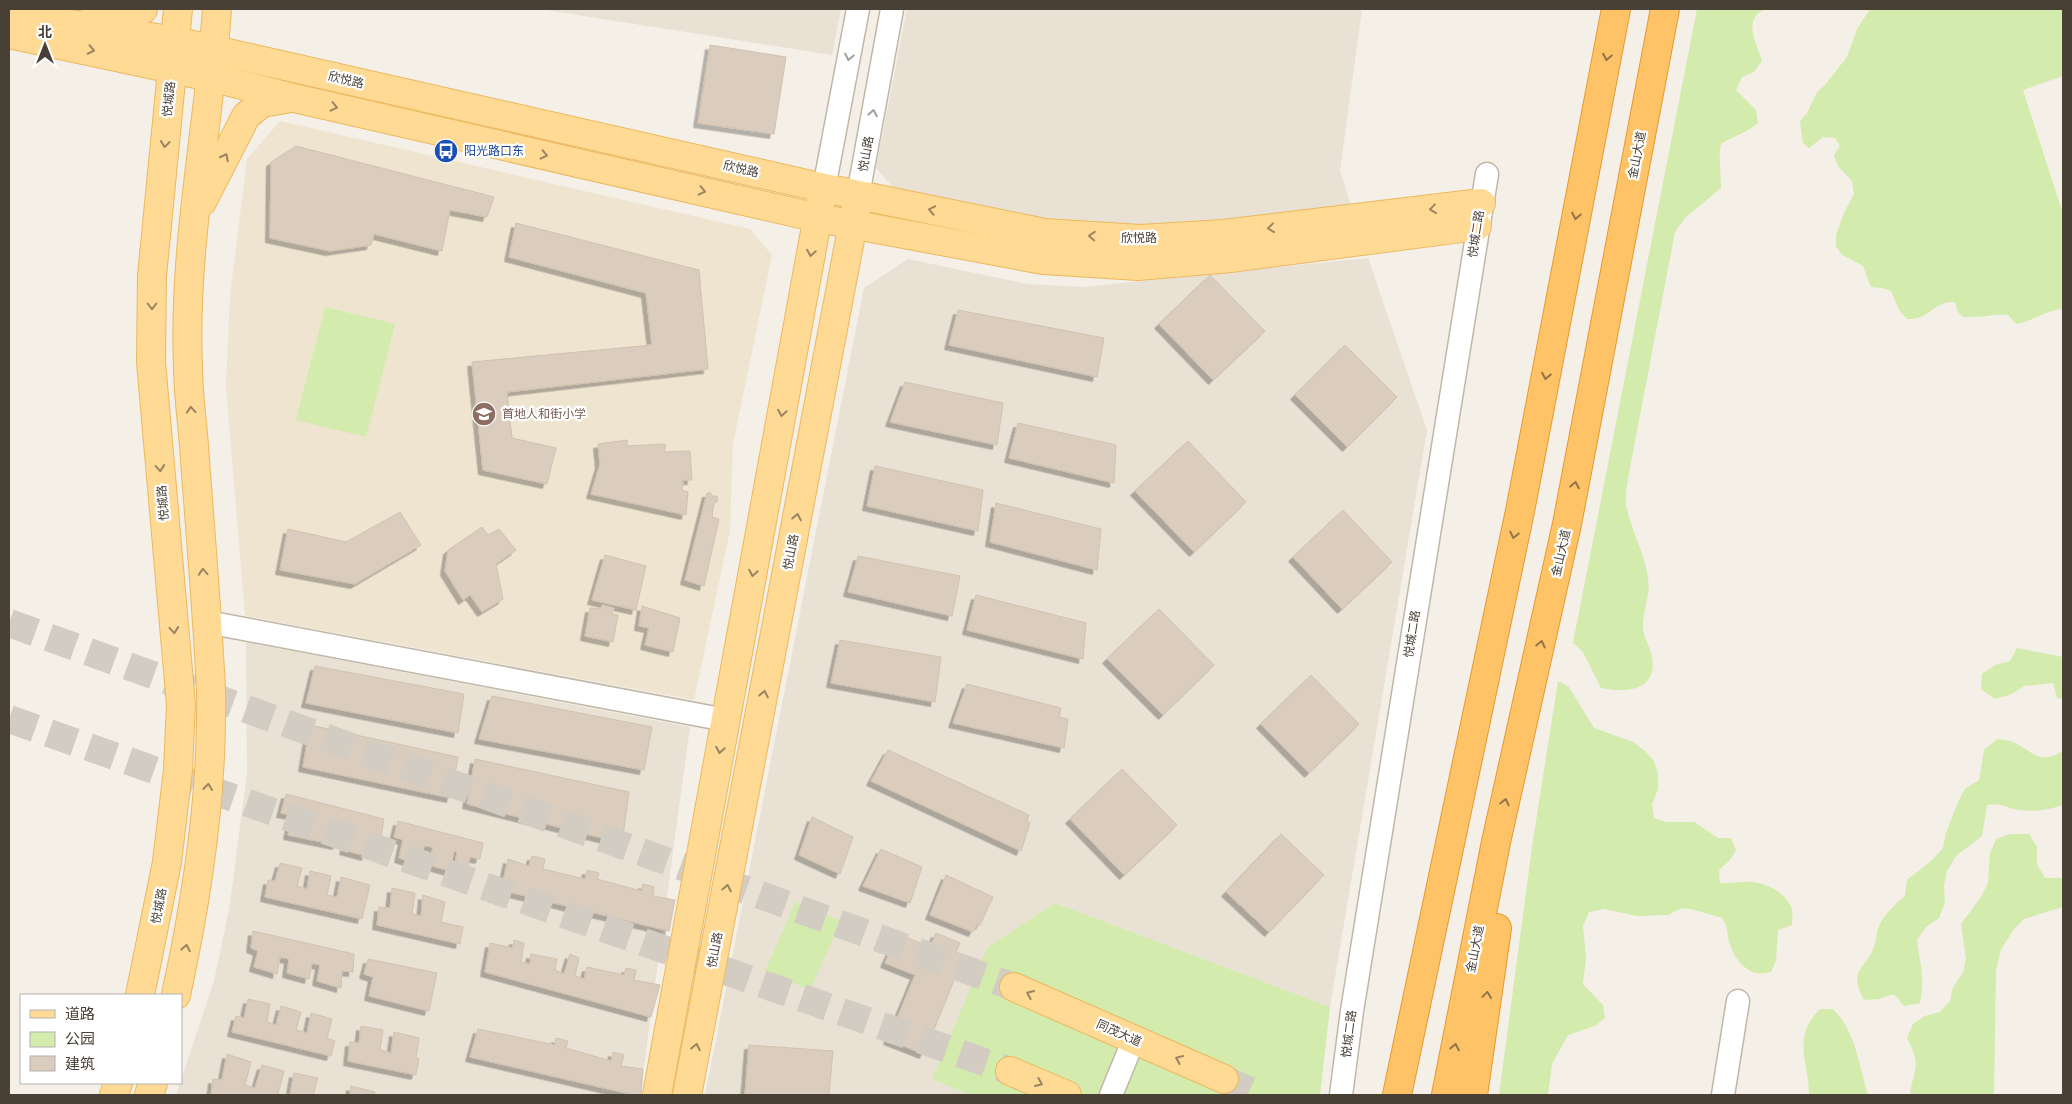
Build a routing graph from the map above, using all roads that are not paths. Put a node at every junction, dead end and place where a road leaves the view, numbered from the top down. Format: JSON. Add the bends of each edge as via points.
{"nodes":[{"id":1,"x":143,"y":9,"type":"edge"},
{"id":2,"x":178,"y":9,"type":"edge"},
{"id":3,"x":217,"y":9,"type":"edge"},
{"id":4,"x":858,"y":9,"type":"edge"},
{"id":5,"x":892,"y":9,"type":"edge"},
{"id":6,"x":1616,"y":9,"type":"edge"},
{"id":7,"x":1664,"y":9,"type":"edge"},
{"id":8,"x":9,"y":14,"type":"edge"},
{"id":9,"x":42,"y":20,"type":"junction"},
{"id":10,"x":9,"y":34,"type":"edge"},
{"id":11,"x":175,"y":41,"type":"junction"},
{"id":12,"x":214,"y":50,"type":"junction"},
{"id":13,"x":172,"y":68,"type":"junction"},
{"id":14,"x":210,"y":77,"type":"junction"},
{"id":15,"x":294,"y":98,"type":"junction"},
{"id":16,"x":1487,"y":174,"type":"dead end"},
{"id":17,"x":824,"y":188,"type":"junction"},
{"id":18,"x":858,"y":195,"type":"junction"},
{"id":19,"x":1479,"y":215,"type":"junction"},
{"id":20,"x":195,"y":216,"type":"junction"},
{"id":21,"x":818,"y":218,"type":"junction"},
{"id":22,"x":853,"y":224,"type":"junction"},
{"id":23,"x":207,"y":622,"type":"junction"},
{"id":24,"x":726,"y":720,"type":"junction"},
{"id":25,"x":1496,"y":842,"type":"junction"},
{"id":26,"x":1014,"y":987,"type":"tunnel mouth"},
{"id":27,"x":140,"y":994,"type":"edge"},
{"id":28,"x":176,"y":994,"type":"edge"},
{"id":29,"x":1738,"y":1002,"type":"dead end"},
{"id":30,"x":1134,"y":1038,"type":"junction"},
{"id":31,"x":1010,"y":1071,"type":"tunnel mouth"},
{"id":32,"x":1224,"y":1079,"type":"tunnel mouth"},
{"id":33,"x":657,"y":1095,"type":"edge"},
{"id":34,"x":687,"y":1095,"type":"edge"},
{"id":35,"x":1067,"y":1095,"type":"edge"},
{"id":36,"x":1111,"y":1095,"type":"edge"},
{"id":37,"x":1341,"y":1095,"type":"edge"},
{"id":38,"x":1397,"y":1095,"type":"edge"},
{"id":39,"x":1446,"y":1095,"type":"edge"},
{"id":40,"x":1473,"y":1095,"type":"edge"},
{"id":41,"x":1723,"y":1095,"type":"edge"}],
"edges":[{"from":1,"to":9,"type":"main road","via":[[126,16]]},
{"from":2,"to":11,"type":"main road","name":"悦城路"},
{"from":3,"to":12,"type":"main road"},
{"from":4,"to":17,"type":"street","one_way":true},
{"from":18,"to":5,"type":"street","name":"悦山路","one_way":true},
{"from":6,"to":38,"type":"highway","one_way":true,"via":[[1520,511]]},
{"from":25,"to":7,"type":"highway","name":"金山大道","one_way":true,"via":[[1567,524]]},
{"from":8,"to":9,"type":"main road","name":"欣悦路"},
{"from":9,"to":11,"type":"main road","name":"欣悦路"},
{"from":10,"to":13,"type":"main road","one_way":true},
{"from":11,"to":12,"type":"main road","name":"欣悦路"},
{"from":11,"to":13,"type":"main road","name":"悦城路"},
{"from":12,"to":14,"type":"main road"},
{"from":12,"to":17,"type":"main road","name":"欣悦路"},
{"from":13,"to":14,"type":"main road"},
{"from":13,"to":27,"type":"main road","name":"悦城路","one_way":true,"via":[[152,276],[152,362],[180,705],[178,770],[167,862]]},
{"from":14,"to":15,"type":"main road"},
{"from":14,"to":20,"type":"main road"},
{"from":20,"to":15,"type":"main road","one_way":true,"via":[[246,116],[262,103]]},
{"from":15,"to":21,"type":"main road","one_way":true},
{"from":16,"to":19,"type":"street","name":"悦城二路"},
{"from":17,"to":18,"type":"main road","name":"欣悦路"},
{"from":17,"to":21,"type":"main road"},
{"from":19,"to":18,"type":"main road","name":"欣悦路","one_way":true,"via":[[1140,239],[1045,233]]},
{"from":18,"to":22,"type":"main road","name":"悦山路"},
{"from":19,"to":22,"type":"main road","via":[[1231,258],[1138,266],[1043,260]]},
{"from":19,"to":37,"type":"street","name":"悦城二路"},
{"from":23,"to":20,"type":"main road","one_way":true,"via":[[188,365]]},
{"from":21,"to":22,"type":"main road"},
{"from":21,"to":24,"type":"main road","one_way":true},
{"from":34,"to":22,"type":"main road","name":"悦山路","one_way":true},
{"from":23,"to":24,"type":"street"},
{"from":28,"to":23,"type":"main road","one_way":true,"via":[[200,867],[209,780],[212,712]]},
{"from":24,"to":33,"type":"main road","one_way":true},
{"from":39,"to":25,"type":"highway","name":"金山大道","one_way":true},
{"from":40,"to":25,"type":"highway","one_way":true,"via":[[1498,917]]},
{"from":30,"to":26,"type":"main road","name":"同茂大道","one_way":true},
{"from":29,"to":41,"type":"street"},
{"from":32,"to":30,"type":"main road","name":"同茂大道","one_way":true},
{"from":30,"to":36,"type":"street"},
{"from":31,"to":35,"type":"main road","one_way":true}]}
